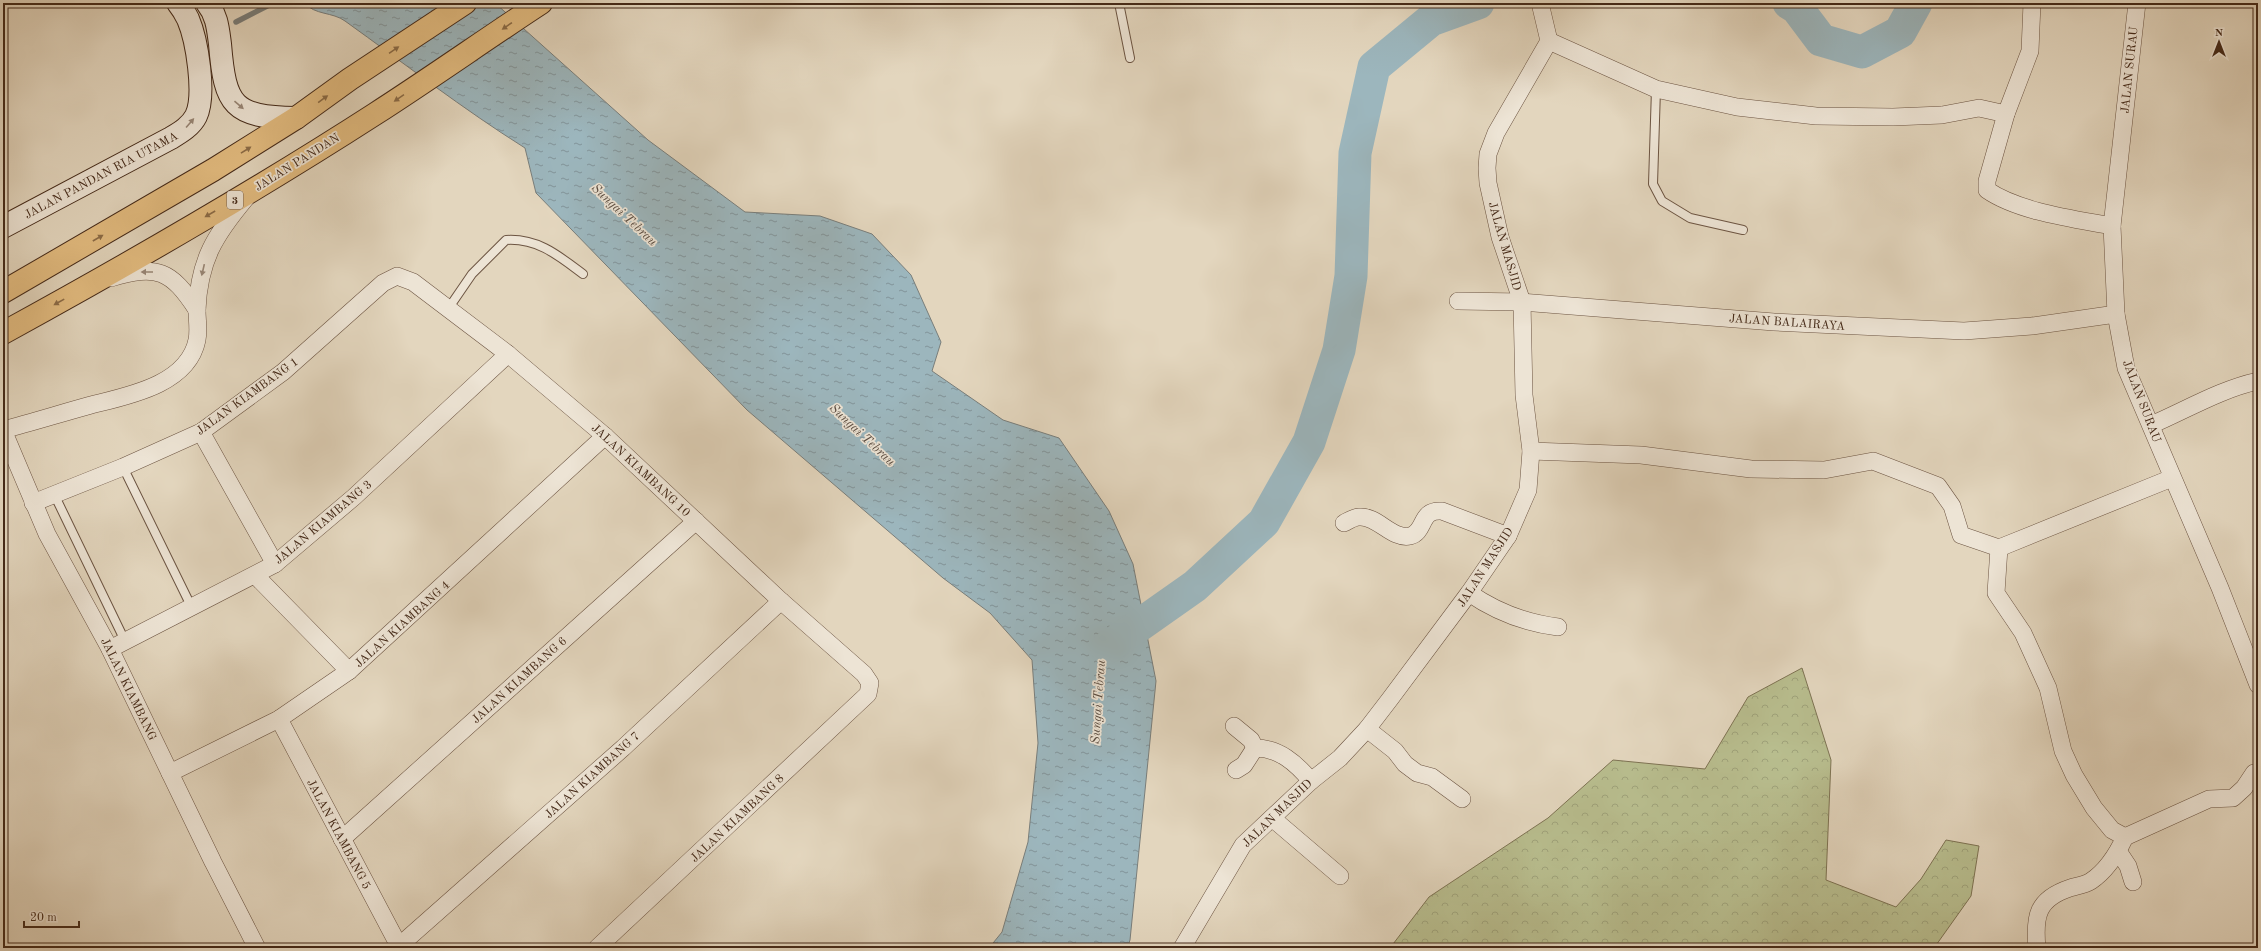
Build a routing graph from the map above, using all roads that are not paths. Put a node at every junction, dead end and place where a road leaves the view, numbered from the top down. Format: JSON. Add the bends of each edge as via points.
{"nodes":[{"id":1,"x":178,"y":3,"type":"edge"},
{"id":2,"x":207,"y":3,"type":"edge"},
{"id":3,"x":465,"y":3,"type":"edge"},
{"id":4,"x":1119,"y":3,"type":"edge"},
{"id":5,"x":2032,"y":3,"type":"edge"},
{"id":6,"x":2137,"y":3,"type":"edge"},
{"id":7,"x":541,"y":4,"type":"edge"},
{"id":8,"x":1540,"y":9,"type":"edge"},
{"id":9,"x":1549,"y":42,"type":"junction"},
{"id":10,"x":1130,"y":58,"type":"dead end"},
{"id":11,"x":1656,"y":89,"type":"junction"},
{"id":12,"x":2006,"y":114,"type":"junction"},
{"id":13,"x":296,"y":118,"type":"junction"},
{"id":14,"x":252,"y":190,"type":"junction"},
{"id":15,"x":2112,"y":226,"type":"junction"},
{"id":16,"x":3,"y":227,"type":"edge"},
{"id":17,"x":1743,"y":230,"type":"dead end"},
{"id":18,"x":583,"y":274,"type":"dead end"},
{"id":19,"x":396,"y":276,"type":"joint"},
{"id":20,"x":94,"y":283,"type":"junction"},
{"id":21,"x":3,"y":292,"type":"edge"},
{"id":22,"x":1458,"y":301,"type":"dead end"},
{"id":23,"x":1522,"y":302,"type":"junction"},
{"id":24,"x":448,"y":309,"type":"junction"},
{"id":25,"x":197,"y":310,"type":"junction"},
{"id":26,"x":2116,"y":314,"type":"junction"},
{"id":27,"x":3,"y":333,"type":"edge"},
{"id":28,"x":508,"y":354,"type":"junction"},
{"id":29,"x":2258,"y":381,"type":"edge"},
{"id":30,"x":2151,"y":425,"type":"junction"},
{"id":31,"x":3,"y":430,"type":"edge"},
{"id":32,"x":201,"y":432,"type":"junction"},
{"id":33,"x":604,"y":436,"type":"junction"},
{"id":34,"x":1531,"y":451,"type":"junction"},
{"id":35,"x":123,"y":467,"type":"junction"},
{"id":36,"x":2172,"y":478,"type":"junction"},
{"id":37,"x":54,"y":494,"type":"junction"},
{"id":38,"x":33,"y":502,"type":"junction"},
{"id":39,"x":696,"y":521,"type":"junction"},
{"id":40,"x":1344,"y":523,"type":"dead end"},
{"id":41,"x":1508,"y":536,"type":"junction"},
{"id":42,"x":1999,"y":548,"type":"junction"},
{"id":43,"x":275,"y":564,"type":"junction"},
{"id":44,"x":255,"y":575,"type":"junction"},
{"id":45,"x":1469,"y":593,"type":"junction"},
{"id":46,"x":781,"y":601,"type":"junction"},
{"id":47,"x":192,"y":608,"type":"junction"},
{"id":48,"x":1558,"y":627,"type":"dead end"},
{"id":49,"x":125,"y":641,"type":"junction"},
{"id":50,"x":110,"y":649,"type":"junction"},
{"id":51,"x":350,"y":672,"type":"junction"},
{"id":52,"x":870,"y":683,"type":"joint"},
{"id":53,"x":2258,"y":685,"type":"edge"},
{"id":54,"x":279,"y":720,"type":"junction"},
{"id":55,"x":1234,"y":726,"type":"dead end"},
{"id":56,"x":1367,"y":729,"type":"junction"},
{"id":57,"x":1255,"y":748,"type":"junction"},
{"id":58,"x":1236,"y":770,"type":"dead end"},
{"id":59,"x":170,"y":773,"type":"junction"},
{"id":60,"x":2258,"y":773,"type":"edge"},
{"id":61,"x":1310,"y":781,"type":"junction"},
{"id":62,"x":1462,"y":799,"type":"dead end"},
{"id":63,"x":1272,"y":818,"type":"junction"},
{"id":64,"x":342,"y":839,"type":"junction"},
{"id":65,"x":2121,"y":844,"type":"junction"},
{"id":66,"x":1340,"y":876,"type":"dead end"},
{"id":67,"x":2133,"y":882,"type":"dead end"},
{"id":68,"x":400,"y":947,"type":"edge"},
{"id":69,"x":257,"y":948,"type":"edge"},
{"id":70,"x":597,"y":948,"type":"edge"},
{"id":71,"x":1182,"y":948,"type":"edge"},
{"id":72,"x":2037,"y":948,"type":"edge"}],
"edges":[{"from":16,"to":1,"type":"street","name":"JALAN PANDAN RIA UTAMA","one_way":true,"via":[[184,130],[197,114],[200,96],[193,36],[188,18]]},
{"from":2,"to":13,"type":"street","one_way":true,"via":[[217,21],[222,71],[226,88],[234,101],[247,112],[265,118]]},
{"from":13,"to":3,"type":"highway","one_way":true},
{"from":4,"to":10,"type":"lane"},
{"from":5,"to":12,"type":"street","via":[[2030,51]]},
{"from":6,"to":15,"type":"street","name":"JALAN SURAU"},
{"from":7,"to":14,"type":"highway","name":"JALAN PANDAN","number":"3","one_way":true,"via":[[375,114]]},
{"from":8,"to":9,"type":"street"},
{"from":9,"to":11,"type":"street"},
{"from":9,"to":23,"type":"street","name":"JALAN MASJID","via":[[1496,134],[1487,161],[1488,183],[1500,237]]},
{"from":11,"to":12,"type":"street","via":[[1713,103],[1816,116],[1893,118],[1942,115],[1979,108]]},
{"from":11,"to":17,"type":"lane","via":[[1653,184],[1662,201],[1690,218]]},
{"from":12,"to":15,"type":"street","via":[[1987,181],[1987,190],[2044,213]]},
{"from":21,"to":13,"type":"highway","one_way":true,"via":[[213,170]]},
{"from":14,"to":20,"type":"highway","name":"JALAN PANDAN","number":"3","one_way":true},
{"from":14,"to":25,"type":"street","one_way":true,"via":[[220,230],[207,253]]},
{"from":15,"to":26,"type":"street","name":"JALAN SURAU"},
{"from":18,"to":24,"type":"lane","via":[[544,246],[520,239],[506,240],[472,274]]},
{"from":19,"to":24,"type":"street","name":"JALAN KIAMBANG 10","via":[[413,282]]},
{"from":19,"to":32,"type":"street","name":"JALAN KIAMBANG 1","via":[[383,284],[283,372]]},
{"from":25,"to":20,"type":"street","one_way":true,"via":[[179,285],[171,277],[161,273],[146,271]]},
{"from":20,"to":27,"type":"highway","name":"JALAN PANDAN","number":"3","one_way":true},
{"from":22,"to":23,"type":"street","name":"JALAN BALAIRAYA"},
{"from":23,"to":26,"type":"street","name":"JALAN BALAIRAYA","via":[[1774,322],[1964,331],[2032,326]]},
{"from":23,"to":34,"type":"street","name":"JALAN MASJID","via":[[1524,395]]},
{"from":24,"to":28,"type":"street","name":"JALAN KIAMBANG 10"},
{"from":25,"to":31,"type":"street","via":[[197,335],[192,354],[171,376],[135,395]]},
{"from":26,"to":30,"type":"street","name":"JALAN SURAU","via":[[2126,368]]},
{"from":28,"to":33,"type":"street","name":"JALAN KIAMBANG 10"},
{"from":28,"to":43,"type":"street","name":"JALAN KIAMBANG 3","via":[[354,497]]},
{"from":29,"to":30,"type":"street","via":[[2215,396]]},
{"from":30,"to":36,"type":"street","name":"JALAN SURAU"},
{"from":31,"to":38,"type":"street","name":"JALAN KIAMBANG"},
{"from":32,"to":35,"type":"street","name":"JALAN KIAMBANG 1"},
{"from":32,"to":43,"type":"street"},
{"from":33,"to":39,"type":"street","name":"JALAN KIAMBANG 10"},
{"from":33,"to":51,"type":"street","name":"JALAN KIAMBANG 4"},
{"from":34,"to":41,"type":"street","name":"JALAN MASJID","via":[[1528,490]]},
{"from":34,"to":42,"type":"street","via":[[1641,455],[1751,469],[1824,470],[1873,462],[1938,486],[1952,506],[1961,535]]},
{"from":35,"to":37,"type":"street","name":"JALAN KIAMBANG 1"},
{"from":35,"to":47,"type":"lane"},
{"from":36,"to":42,"type":"street"},
{"from":36,"to":53,"type":"street","name":"JALAN SURAU","via":[[2220,588]]},
{"from":37,"to":38,"type":"street","name":"JALAN KIAMBANG 1"},
{"from":37,"to":49,"type":"lane"},
{"from":38,"to":50,"type":"street","name":"JALAN KIAMBANG","via":[[47,534]]},
{"from":39,"to":46,"type":"street","name":"JALAN KIAMBANG 10"},
{"from":39,"to":64,"type":"street","name":"JALAN KIAMBANG 6"},
{"from":40,"to":41,"type":"street","via":[[1358,517],[1370,518],[1400,535],[1410,536],[1415,534],[1428,514],[1434,510]]},
{"from":41,"to":45,"type":"street","name":"JALAN MASJID"},
{"from":42,"to":65,"type":"street","via":[[1996,593],[2023,634],[2048,688],[2063,751],[2074,775],[2094,808]]},
{"from":43,"to":44,"type":"street","name":"JALAN KIAMBANG 3"},
{"from":44,"to":47,"type":"street","name":"JALAN KIAMBANG 3"},
{"from":44,"to":51,"type":"street"},
{"from":45,"to":48,"type":"street","via":[[1491,608],[1543,626]]},
{"from":45,"to":56,"type":"street","name":"JALAN MASJID"},
{"from":46,"to":52,"type":"street","name":"JALAN KIAMBANG 10","via":[[864,674]]},
{"from":46,"to":68,"type":"street","name":"JALAN KIAMBANG 7","via":[[623,748]]},
{"from":47,"to":49,"type":"street","name":"JALAN KIAMBANG 3"},
{"from":49,"to":50,"type":"street","name":"JALAN KIAMBANG 3"},
{"from":50,"to":59,"type":"street","name":"JALAN KIAMBANG"},
{"from":51,"to":54,"type":"street","name":"JALAN KIAMBANG 4"},
{"from":52,"to":70,"type":"street","name":"JALAN KIAMBANG 8","via":[[868,694]]},
{"from":54,"to":59,"type":"street","name":"JALAN KIAMBANG 4"},
{"from":54,"to":64,"type":"street","name":"JALAN KIAMBANG 5"},
{"from":55,"to":57,"type":"street","via":[[1251,740]]},
{"from":56,"to":61,"type":"street","name":"JALAN MASJID","via":[[1340,758]]},
{"from":56,"to":62,"type":"street","via":[[1395,751],[1417,774],[1432,777]]},
{"from":57,"to":58,"type":"street","via":[[1244,765]]},
{"from":57,"to":61,"type":"street","via":[[1269,748],[1280,754],[1298,765]]},
{"from":59,"to":69,"type":"street","name":"JALAN KIAMBANG"},
{"from":60,"to":65,"type":"street","via":[[2254,774],[2233,798],[2209,798]]},
{"from":61,"to":63,"type":"street","name":"JALAN MASJID"},
{"from":63,"to":66,"type":"street"},
{"from":63,"to":71,"type":"street","name":"JALAN MASJID","via":[[1242,845]]},
{"from":64,"to":68,"type":"street","name":"JALAN KIAMBANG 5"},
{"from":65,"to":67,"type":"street"},
{"from":65,"to":72,"type":"street","via":[[2090,882],[2054,894],[2043,902],[2036,926]]}]}
